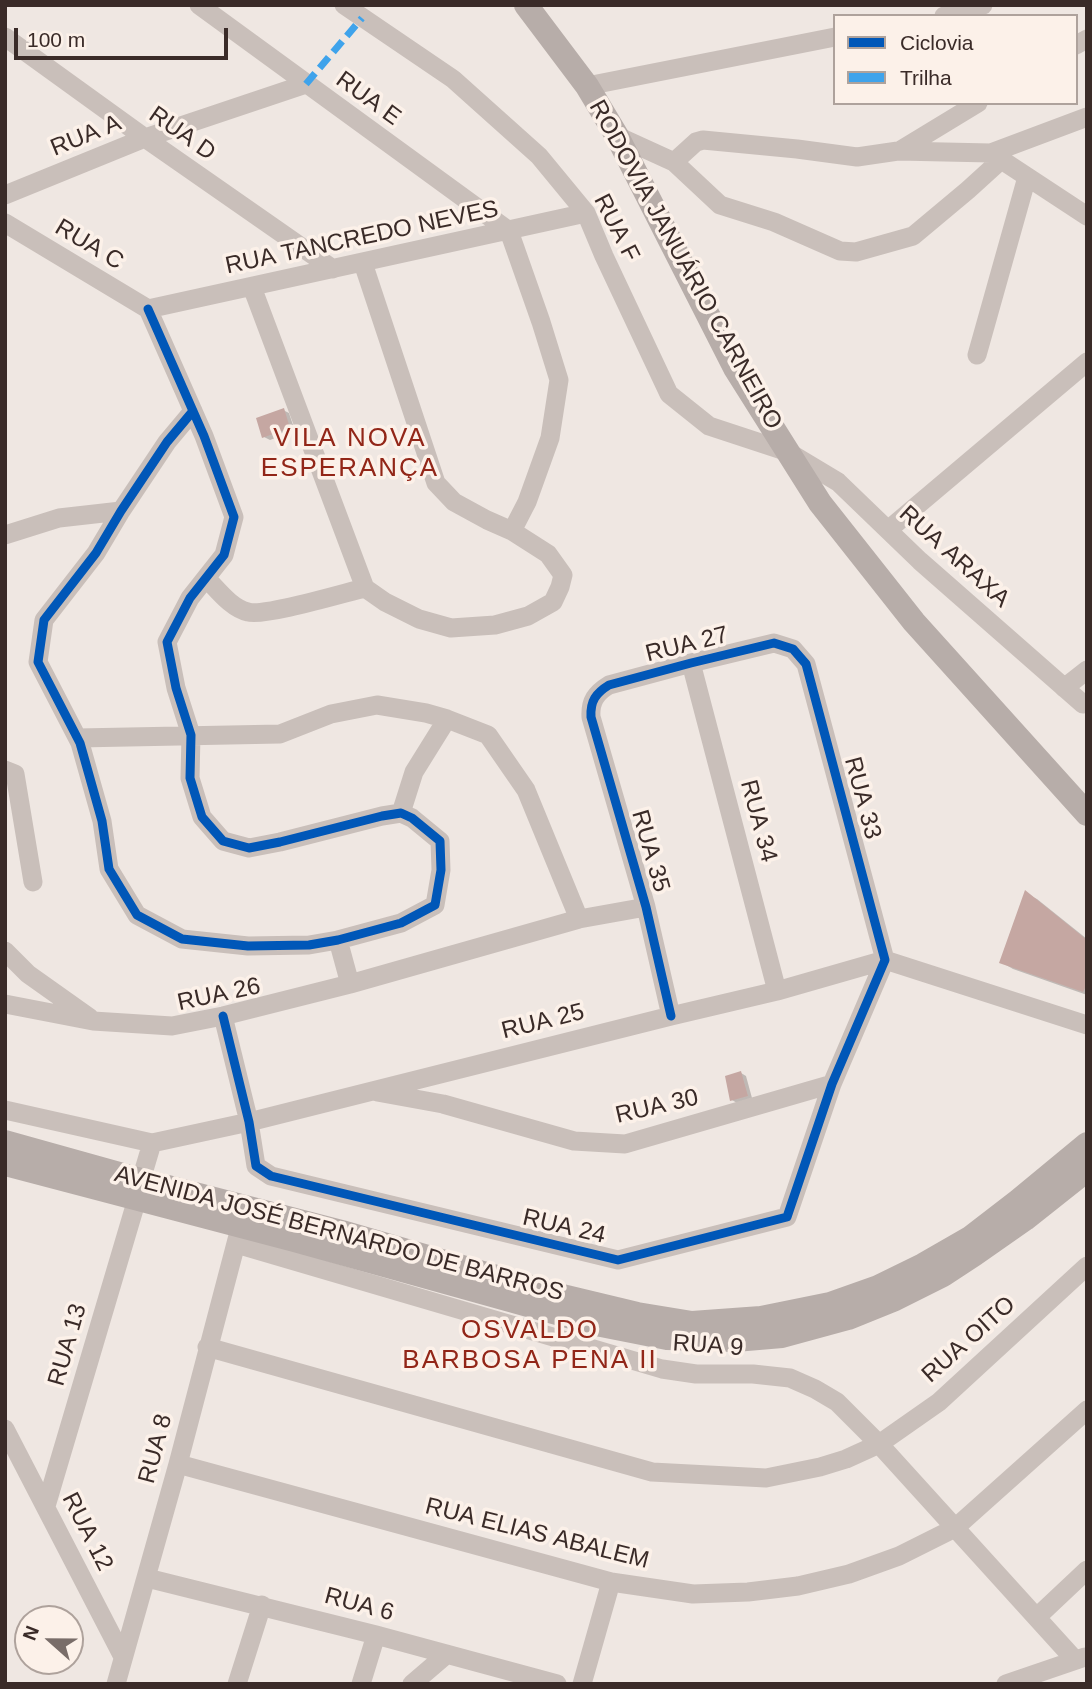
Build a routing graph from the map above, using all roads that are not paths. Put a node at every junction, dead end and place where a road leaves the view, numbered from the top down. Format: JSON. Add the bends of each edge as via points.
{"nodes":[{"id":1,"x":198,"y":5,"type":"edge"},
{"id":2,"x":344,"y":5,"type":"edge"},
{"id":3,"x":526,"y":5,"type":"edge"},
{"id":4,"x":983,"y":5,"type":"edge"},
{"id":5,"x":951,"y":14,"type":"edge"},
{"id":6,"x":5,"y":37,"type":"edge"},
{"id":7,"x":833,"y":37,"type":"edge"},
{"id":8,"x":306,"y":84,"type":"junction"},
{"id":9,"x":587,"y":86,"type":"junction"},
{"id":10,"x":975,"y":105,"type":"edge"},
{"id":11,"x":1087,"y":117,"type":"edge"},
{"id":12,"x":617,"y":136,"type":"junction"},
{"id":13,"x":145,"y":138,"type":"junction"},
{"id":14,"x":898,"y":151,"type":"junction"},
{"id":15,"x":996,"y":157,"type":"junction"},
{"id":16,"x":674,"y":162,"type":"junction"},
{"id":17,"x":1027,"y":177,"type":"junction"},
{"id":18,"x":5,"y":195,"type":"edge"},
{"id":19,"x":586,"y":214,"type":"junction"},
{"id":20,"x":1087,"y":216,"type":"edge"},
{"id":21,"x":5,"y":223,"type":"edge"},
{"id":22,"x":509,"y":231,"type":"junction"},
{"id":23,"x":363,"y":263,"type":"junction"},
{"id":24,"x":333,"y":269,"type":"junction"},
{"id":25,"x":252,"y":287,"type":"junction"},
{"id":26,"x":148,"y":309,"type":"junction"},
{"id":27,"x":977,"y":355,"type":"dead end"},
{"id":28,"x":1087,"y":362,"type":"edge"},
{"id":29,"x":193,"y":411,"type":"junction"},
{"id":30,"x":788,"y":452,"type":"junction"},
{"id":31,"x":121,"y":511,"type":"junction"},
{"id":32,"x":888,"y":530,"type":"junction"},
{"id":33,"x":512,"y":531,"type":"junction"},
{"id":34,"x":5,"y":535,"type":"edge"},
{"id":35,"x":206,"y":578,"type":"junction"},
{"id":36,"x":365,"y":588,"type":"junction"},
{"id":37,"x":793,"y":649,"type":"joint"},
{"id":38,"x":691,"y":663,"type":"junction"},
{"id":39,"x":1087,"y":670,"type":"edge"},
{"id":40,"x":1064,"y":688,"type":"junction"},
{"id":41,"x":594,"y":698,"type":"joint"},
{"id":42,"x":1083,"y":704,"type":"dead end"},
{"id":43,"x":447,"y":719,"type":"junction"},
{"id":44,"x":191,"y":735,"type":"junction"},
{"id":45,"x":78,"y":738,"type":"junction"},
{"id":46,"x":5,"y":770,"type":"edge"},
{"id":47,"x":401,"y":813,"type":"junction"},
{"id":48,"x":1087,"y":814,"type":"edge"},
{"id":49,"x":33,"y":882,"type":"dead end"},
{"id":50,"x":646,"y":907,"type":"junction"},
{"id":51,"x":579,"y":919,"type":"junction"},
{"id":52,"x":338,"y":940,"type":"junction"},
{"id":53,"x":5,"y":951,"type":"edge"},
{"id":54,"x":885,"y":960,"type":"junction"},
{"id":55,"x":350,"y":984,"type":"junction"},
{"id":56,"x":777,"y":990,"type":"junction"},
{"id":57,"x":5,"y":1004,"type":"edge"},
{"id":58,"x":223,"y":1016,"type":"junction"},
{"id":59,"x":671,"y":1016,"type":"junction"},
{"id":60,"x":93,"y":1021,"type":"junction"},
{"id":61,"x":1087,"y":1025,"type":"edge"},
{"id":62,"x":832,"y":1084,"type":"junction"},
{"id":63,"x":369,"y":1091,"type":"junction"},
{"id":64,"x":5,"y":1110,"type":"edge"},
{"id":65,"x":248,"y":1122,"type":"junction"},
{"id":66,"x":5,"y":1142,"type":"edge"},
{"id":67,"x":152,"y":1143,"type":"junction"},
{"id":68,"x":1087,"y":1144,"type":"edge"},
{"id":69,"x":5,"y":1164,"type":"edge"},
{"id":70,"x":1087,"y":1171,"type":"edge"},
{"id":71,"x":139,"y":1190,"type":"junction"},
{"id":72,"x":238,"y":1235,"type":"junction"},
{"id":73,"x":1087,"y":1266,"type":"edge"},
{"id":74,"x":207,"y":1347,"type":"junction"},
{"id":75,"x":1087,"y":1410,"type":"edge"},
{"id":76,"x":5,"y":1429,"type":"edge"},
{"id":77,"x":879,"y":1444,"type":"junction"},
{"id":78,"x":178,"y":1464,"type":"junction"},
{"id":79,"x":46,"y":1506,"type":"junction"},
{"id":80,"x":955,"y":1528,"type":"junction"},
{"id":81,"x":1087,"y":1570,"type":"edge"},
{"id":82,"x":147,"y":1577,"type":"junction"},
{"id":83,"x":611,"y":1582,"type":"junction"},
{"id":84,"x":262,"y":1605,"type":"junction"},
{"id":85,"x":1037,"y":1617,"type":"junction"},
{"id":86,"x":376,"y":1635,"type":"junction"},
{"id":87,"x":447,"y":1654,"type":"junction"},
{"id":88,"x":124,"y":1657,"type":"junction"},
{"id":89,"x":1081,"y":1658,"type":"edge"},
{"id":90,"x":116,"y":1684,"type":"edge"},
{"id":91,"x":237,"y":1684,"type":"edge"},
{"id":92,"x":360,"y":1684,"type":"edge"},
{"id":93,"x":412,"y":1684,"type":"edge"},
{"id":94,"x":557,"y":1684,"type":"edge"},
{"id":95,"x":582,"y":1684,"type":"edge"},
{"id":96,"x":1006,"y":1684,"type":"edge"}],
"edges":[{"from":1,"to":8,"type":"street","name":"RUA E"},
{"from":2,"to":19,"type":"street","name":"RUA F","via":[[453,79],[539,156]]},
{"from":3,"to":9,"type":"main road","name":"RODOVIA JANUÁRIO CARNEIRO"},
{"from":4,"to":5,"type":"street"},
{"from":6,"to":13,"type":"street","name":"RUA D"},
{"from":7,"to":9,"type":"street"},
{"from":8,"to":13,"type":"street","name":"RUA A"},
{"from":8,"to":22,"type":"street","name":"RUA E"},
{"from":9,"to":12,"type":"main road","name":"RODOVIA JANUÁRIO CARNEIRO"},
{"from":10,"to":14,"type":"street"},
{"from":11,"to":15,"type":"street"},
{"from":12,"to":16,"type":"street"},
{"from":12,"to":30,"type":"main road","name":"RODOVIA JANUÁRIO CARNEIRO","via":[[735,368]]},
{"from":13,"to":18,"type":"street","name":"RUA A"},
{"from":13,"to":24,"type":"street","name":"RUA D"},
{"from":14,"to":15,"type":"street"},
{"from":14,"to":16,"type":"street","via":[[857,157],[703,140]]},
{"from":15,"to":16,"type":"street","via":[[968,190],[913,236],[856,252],[840,251],[720,205]]},
{"from":15,"to":17,"type":"street"},
{"from":17,"to":20,"type":"street"},
{"from":17,"to":27,"type":"street"},
{"from":19,"to":22,"type":"street","name":"RUA TANCREDO NEVES"},
{"from":19,"to":30,"type":"street","name":"RUA F","via":[[669,394],[709,426]]},
{"from":21,"to":26,"type":"street","name":"RUA C"},
{"from":22,"to":23,"type":"street","name":"RUA TANCREDO NEVES"},
{"from":22,"to":33,"type":"street","via":[[559,380],[550,438]]},
{"from":23,"to":24,"type":"street","name":"RUA TANCREDO NEVES"},
{"from":23,"to":33,"type":"street","via":[[436,483],[454,502]]},
{"from":24,"to":25,"type":"street","name":"RUA TANCREDO NEVES"},
{"from":25,"to":26,"type":"street","name":"RUA TANCREDO NEVES"},
{"from":25,"to":36,"type":"street"},
{"from":26,"to":29,"type":"street"},
{"from":28,"to":32,"type":"street"},
{"from":29,"to":31,"type":"street"},
{"from":29,"to":35,"type":"street","via":[[234,517],[225,555]]},
{"from":30,"to":32,"type":"street","name":"RUA ARAXA","via":[[838,482]]},
{"from":30,"to":48,"type":"main road","name":"RODOVIA JANUÁRIO CARNEIRO","via":[[820,503],[914,622]]},
{"from":31,"to":34,"type":"street","via":[[60,518]]},
{"from":31,"to":45,"type":"street","via":[[96,553],[44,621],[38,662]]},
{"from":32,"to":40,"type":"street","name":"RUA ARAXA"},
{"from":33,"to":36,"type":"street","via":[[548,554],[563,575],[553,602],[528,616],[495,625],[451,628],[418,619]]},
{"from":35,"to":36,"type":"street","via":[[232,605],[249,613]]},
{"from":35,"to":44,"type":"street","via":[[167,642]]},
{"from":37,"to":38,"type":"street","name":"RUA 27","via":[[774,643]]},
{"from":37,"to":54,"type":"street","name":"RUA 33","via":[[806,664]]},
{"from":38,"to":41,"type":"street","name":"RUA 27","via":[[609,685]]},
{"from":38,"to":56,"type":"street","name":"RUA 34"},
{"from":39,"to":40,"type":"street"},
{"from":40,"to":42,"type":"street","name":"RUA ARAXA"},
{"from":41,"to":50,"type":"street","name":"RUA 35","via":[[591,717]]},
{"from":43,"to":44,"type":"street","via":[[377,705],[331,714],[280,734]]},
{"from":43,"to":47,"type":"street","via":[[414,772]]},
{"from":43,"to":51,"type":"street","via":[[488,735],[526,790]]},
{"from":44,"to":45,"type":"street"},
{"from":44,"to":47,"type":"street","via":[[190,778],[202,817],[223,841],[249,848]]},
{"from":45,"to":52,"type":"street","via":[[102,821],[109,869],[137,915],[182,939],[248,946]]},
{"from":46,"to":49,"type":"street","via":[[15,774]]},
{"from":47,"to":52,"type":"street","via":[[440,841],[435,905],[401,923]]},
{"from":50,"to":51,"type":"street","name":"RUA 26"},
{"from":50,"to":59,"type":"street","name":"RUA 35"},
{"from":51,"to":55,"type":"street","name":"RUA 26"},
{"from":52,"to":55,"type":"street"},
{"from":53,"to":60,"type":"street","via":[[28,974]]},
{"from":54,"to":56,"type":"street","name":"RUA 25"},
{"from":54,"to":61,"type":"street"},
{"from":54,"to":62,"type":"street","name":"RUA 24"},
{"from":55,"to":58,"type":"street","name":"RUA 26"},
{"from":56,"to":59,"type":"street","name":"RUA 25"},
{"from":57,"to":60,"type":"street","name":"RUA 26"},
{"from":58,"to":60,"type":"street","name":"RUA 26","via":[[172,1026]]},
{"from":58,"to":65,"type":"street","name":"RUA 24"},
{"from":59,"to":63,"type":"street","name":"RUA 25"},
{"from":62,"to":63,"type":"street","name":"RUA 30","via":[[625,1144],[574,1141],[443,1104]]},
{"from":62,"to":65,"type":"street","name":"RUA 24","via":[[787,1217],[618,1260],[271,1176],[256,1166]]},
{"from":63,"to":65,"type":"street","name":"RUA 25"},
{"from":64,"to":67,"type":"street","name":"RUA 25"},
{"from":65,"to":67,"type":"street","name":"RUA 25"},
{"from":66,"to":71,"type":"main road","name":"AVENIDA JOSÉ BERNARDO DE BARROS"},
{"from":67,"to":71,"type":"street","name":"RUA 13"},
{"from":68,"to":71,"type":"main road","name":"AVENIDA JOSÉ BERNARDO DE BARROS","via":[[971,1238],[878,1287],[830,1304],[761,1318],[691,1322],[562,1296],[342,1232]]},
{"from":69,"to":71,"type":"main road","name":"AVENIDA JOSÉ BERNARDO DE BARROS"},
{"from":70,"to":72,"type":"main road","name":"AVENIDA JOSÉ BERNARDO DE BARROS","via":[[975,1254],[895,1299],[782,1336],[747,1339],[667,1338],[596,1324]]},
{"from":71,"to":72,"type":"main road","name":"AVENIDA JOSÉ BERNARDO DE BARROS"},
{"from":71,"to":79,"type":"street","name":"RUA 13"},
{"from":72,"to":74,"type":"street","name":"RUA 8"},
{"from":72,"to":77,"type":"street","name":"RUA 9","via":[[662,1369],[790,1378],[837,1402]]},
{"from":73,"to":77,"type":"street","name":"RUA OITO","via":[[939,1402]]},
{"from":74,"to":77,"type":"street","name":"RUA OITO","via":[[652,1472],[766,1478],[833,1463]]},
{"from":74,"to":78,"type":"street","name":"RUA 8"},
{"from":75,"to":80,"type":"street","name":"RUA ELIAS ABALEM"},
{"from":76,"to":79,"type":"street","name":"RUA 12"},
{"from":77,"to":80,"type":"street","name":"RUA 9"},
{"from":78,"to":82,"type":"street","name":"RUA 8"},
{"from":78,"to":83,"type":"street","name":"RUA ELIAS ABALEM"},
{"from":79,"to":88,"type":"street","name":"RUA 12"},
{"from":80,"to":83,"type":"street","name":"RUA ELIAS ABALEM","via":[[899,1556],[798,1586],[693,1594]]},
{"from":80,"to":85,"type":"street","name":"RUA 9"},
{"from":81,"to":85,"type":"street"},
{"from":82,"to":84,"type":"street","name":"RUA 6"},
{"from":82,"to":88,"type":"street","name":"RUA 8"},
{"from":83,"to":95,"type":"street"},
{"from":84,"to":86,"type":"street","name":"RUA 6"},
{"from":84,"to":91,"type":"street"},
{"from":85,"to":89,"type":"street","name":"RUA 9"},
{"from":86,"to":87,"type":"street","name":"RUA 6"},
{"from":86,"to":92,"type":"street"},
{"from":87,"to":93,"type":"street"},
{"from":87,"to":94,"type":"street","name":"RUA 6"},
{"from":88,"to":90,"type":"street","name":"RUA 8"},
{"from":89,"to":96,"type":"street"}]}
